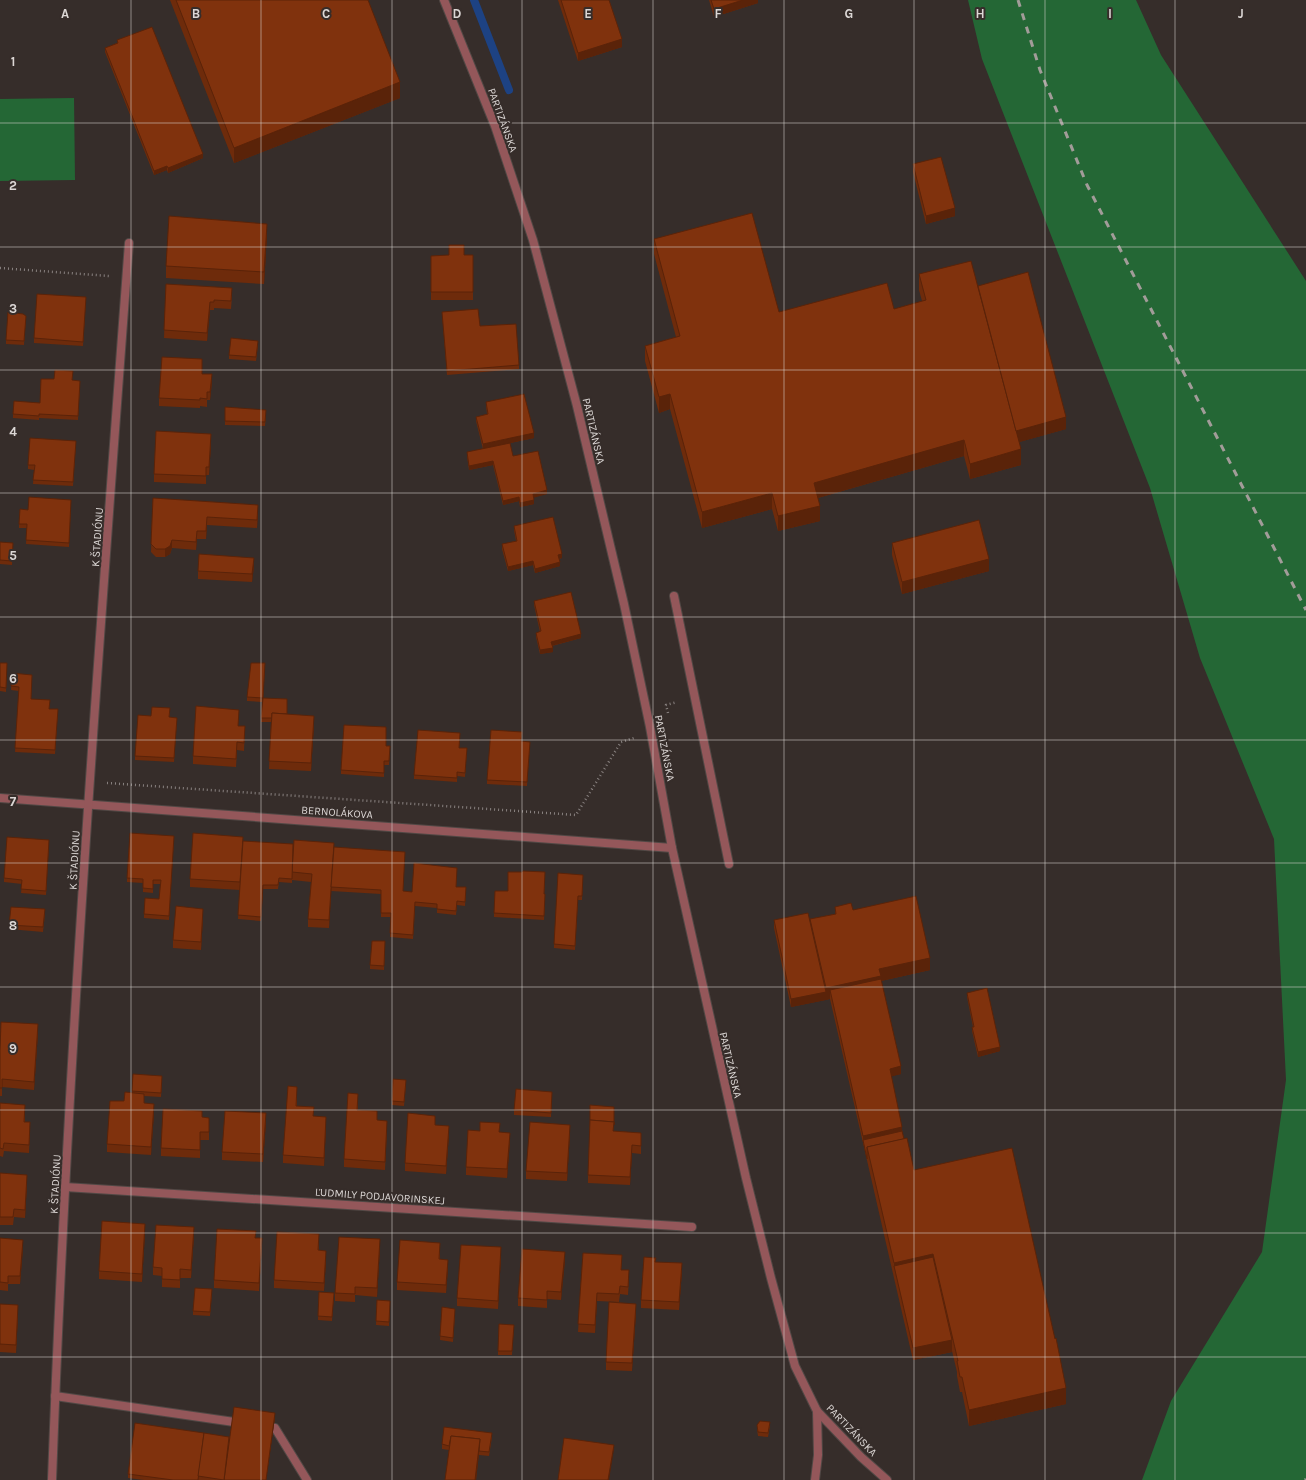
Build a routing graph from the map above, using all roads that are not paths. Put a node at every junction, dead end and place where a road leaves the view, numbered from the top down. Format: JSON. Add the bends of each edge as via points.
{"nodes":[{"id":1,"x":444,"y":0,"type":"edge"},
{"id":2,"x":129,"y":243,"type":"dead end"},
{"id":3,"x":674,"y":596,"type":"dead end"},
{"id":4,"x":0,"y":798,"type":"edge"},
{"id":5,"x":88,"y":805,"type":"junction"},
{"id":6,"x":672,"y":848,"type":"junction"},
{"id":7,"x":729,"y":864,"type":"dead end"},
{"id":8,"x":65,"y":1187,"type":"junction"},
{"id":9,"x":692,"y":1226,"type":"dead end"},
{"id":10,"x":55,"y":1396,"type":"junction"},
{"id":11,"x":817,"y":1411,"type":"junction"},
{"id":12,"x":52,"y":1480,"type":"edge"},
{"id":13,"x":307,"y":1480,"type":"edge"},
{"id":14,"x":815,"y":1480,"type":"edge"},
{"id":15,"x":888,"y":1480,"type":"edge"}],
"edges":[{"from":1,"to":6,"type":"street","name":"PARTIZÁNSKA","via":[[495,126],[533,240],[577,406],[624,604]]},
{"from":2,"to":5,"type":"street","name":"K ŠTADIÓNU"},
{"from":3,"to":7,"type":"street"},
{"from":4,"to":5,"type":"street","name":"BERNOLÁKOVA"},
{"from":5,"to":6,"type":"street","name":"BERNOLÁKOVA"},
{"from":5,"to":8,"type":"street","name":"K ŠTADIÓNU"},
{"from":6,"to":11,"type":"street","name":"PARTIZÁNSKA","via":[[770,1278],[795,1366]]},
{"from":8,"to":9,"type":"street","name":"ĽUDMILY PODJAVORINSKEJ"},
{"from":8,"to":10,"type":"street","name":"K ŠTADIÓNU"},
{"from":10,"to":12,"type":"street","name":"K ŠTADIÓNU"},
{"from":10,"to":13,"type":"street","via":[[275,1428]]},
{"from":11,"to":14,"type":"street","via":[[818,1455]]},
{"from":11,"to":15,"type":"street","name":"PARTIZÁNSKA","via":[[861,1457]]}]}
